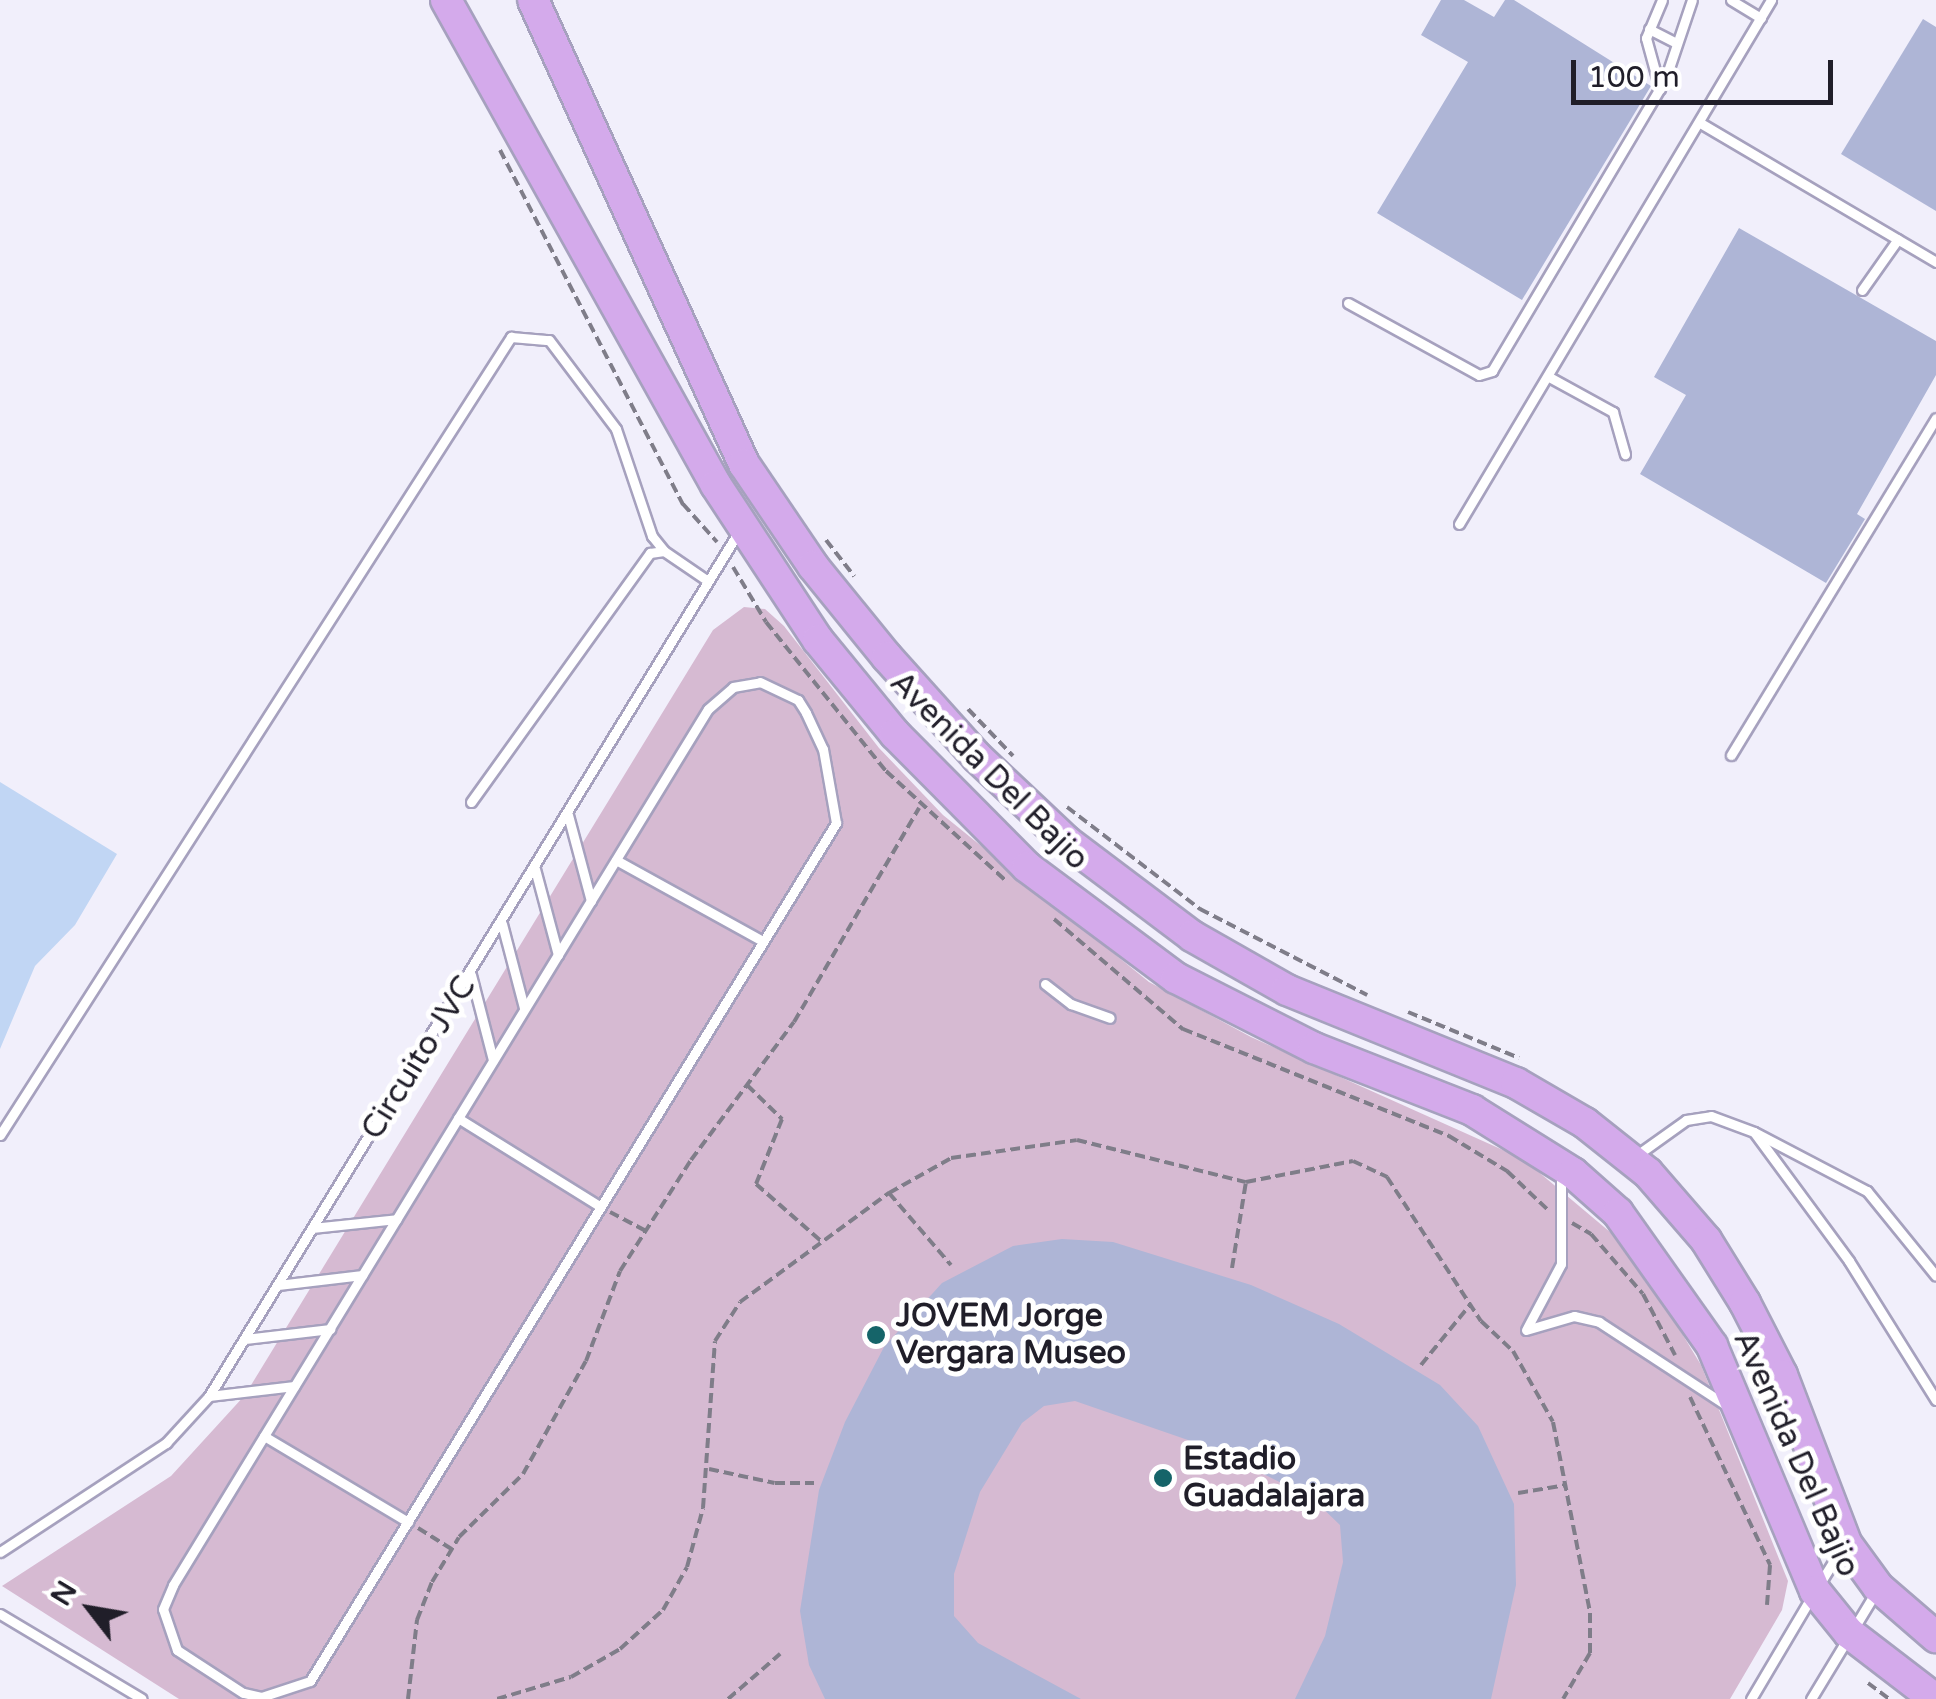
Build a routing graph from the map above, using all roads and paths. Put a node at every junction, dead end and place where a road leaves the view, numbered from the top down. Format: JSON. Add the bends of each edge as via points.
{"nodes":[{"id":1,"x":446,"y":0,"type":"edge"},
{"id":2,"x":533,"y":0,"type":"edge"},
{"id":3,"x":1662,"y":0,"type":"edge"},
{"id":4,"x":1692,"y":0,"type":"edge"},
{"id":5,"x":1730,"y":0,"type":"edge"},
{"id":6,"x":1772,"y":0,"type":"edge"},
{"id":7,"x":1761,"y":18,"type":"junction"},
{"id":8,"x":1650,"y":30,"type":"junction"},
{"id":9,"x":1674,"y":42,"type":"junction"},
{"id":10,"x":1660,"y":89,"type":"junction"},
{"id":11,"x":1702,"y":124,"type":"junction"},
{"id":12,"x":498,"y":146,"type":"dead end"},
{"id":13,"x":1898,"y":239,"type":"junction"},
{"id":14,"x":1936,"y":262,"type":"edge"},
{"id":15,"x":1862,"y":290,"type":"dead end"},
{"id":16,"x":1348,"y":303,"type":"dead end"},
{"id":17,"x":1551,"y":378,"type":"junction"},
{"id":18,"x":1936,"y":418,"type":"edge"},
{"id":19,"x":1625,"y":454,"type":"dead end"},
{"id":20,"x":764,"y":493,"type":"junction"},
{"id":21,"x":1459,"y":524,"type":"dead end"},
{"id":22,"x":743,"y":526,"type":"junction"},
{"id":23,"x":822,"y":534,"type":"dead end"},
{"id":24,"x":664,"y":551,"type":"junction"},
{"id":25,"x":724,"y":554,"type":"junction"},
{"id":26,"x":708,"y":581,"type":"junction"},
{"id":27,"x":866,"y":591,"type":"dead end"},
{"id":28,"x":963,"y":704,"type":"dead end"},
{"id":29,"x":1731,"y":754,"type":"dead end"},
{"id":30,"x":1025,"y":768,"type":"dead end"},
{"id":31,"x":942,"y":779,"type":"junction"},
{"id":32,"x":471,"y":802,"type":"dead end"},
{"id":33,"x":1064,"y":805,"type":"dead end"},
{"id":34,"x":920,"y":806,"type":"junction"},
{"id":35,"x":568,"y":814,"type":"junction"},
{"id":36,"x":616,"y":860,"type":"junction"},
{"id":37,"x":535,"y":869,"type":"junction"},
{"id":38,"x":1019,"y":891,"type":"dead end"},
{"id":39,"x":591,"y":900,"type":"junction"},
{"id":40,"x":1049,"y":915,"type":"dead end"},
{"id":41,"x":502,"y":924,"type":"junction"},
{"id":42,"x":764,"y":941,"type":"junction"},
{"id":43,"x":558,"y":955,"type":"junction"},
{"id":44,"x":471,"y":975,"type":"junction"},
{"id":45,"x":1045,"y":984,"type":"dead end"},
{"id":46,"x":1378,"y":1001,"type":"dead end"},
{"id":47,"x":1397,"y":1008,"type":"dead end"},
{"id":48,"x":524,"y":1009,"type":"junction"},
{"id":49,"x":1110,"y":1018,"type":"dead end"},
{"id":50,"x":494,"y":1060,"type":"junction"},
{"id":51,"x":1524,"y":1061,"type":"dead end"},
{"id":52,"x":747,"y":1085,"type":"junction"},
{"id":53,"x":458,"y":1118,"type":"junction"},
{"id":54,"x":1754,"y":1132,"type":"junction"},
{"id":55,"x":0,"y":1135,"type":"edge"},
{"id":56,"x":1630,"y":1160,"type":"junction"},
{"id":57,"x":1560,"y":1164,"type":"junction"},
{"id":58,"x":1246,"y":1182,"type":"junction"},
{"id":59,"x":889,"y":1193,"type":"junction"},
{"id":60,"x":601,"y":1207,"type":"junction"},
{"id":61,"x":397,"y":1218,"type":"junction"},
{"id":62,"x":1564,"y":1218,"type":"junction"},
{"id":63,"x":312,"y":1228,"type":"junction"},
{"id":64,"x":646,"y":1231,"type":"junction"},
{"id":65,"x":821,"y":1241,"type":"junction"},
{"id":66,"x":951,"y":1265,"type":"dead end"},
{"id":67,"x":1232,"y":1268,"type":"dead end"},
{"id":68,"x":362,"y":1275,"type":"junction"},
{"id":69,"x":1936,"y":1276,"type":"edge"},
{"id":70,"x":278,"y":1284,"type":"junction"},
{"id":71,"x":1470,"y":1305,"type":"junction"},
{"id":72,"x":330,"y":1329,"type":"junction"},
{"id":73,"x":245,"y":1338,"type":"junction"},
{"id":74,"x":1421,"y":1365,"type":"dead end"},
{"id":75,"x":1682,"y":1376,"type":"junction"},
{"id":76,"x":294,"y":1386,"type":"junction"},
{"id":77,"x":210,"y":1396,"type":"junction"},
{"id":78,"x":1936,"y":1400,"type":"edge"},
{"id":79,"x":1743,"y":1414,"type":"junction"},
{"id":80,"x":264,"y":1436,"type":"junction"},
{"id":81,"x":709,"y":1469,"type":"junction"},
{"id":82,"x":814,"y":1484,"type":"dead end"},
{"id":83,"x":1566,"y":1485,"type":"junction"},
{"id":84,"x":1518,"y":1493,"type":"dead end"},
{"id":85,"x":408,"y":1522,"type":"junction"},
{"id":86,"x":1846,"y":1543,"type":"junction"},
{"id":87,"x":452,"y":1550,"type":"junction"},
{"id":88,"x":0,"y":1552,"type":"edge"},
{"id":89,"x":1878,"y":1587,"type":"junction"},
{"id":90,"x":1815,"y":1591,"type":"junction"},
{"id":91,"x":1767,"y":1604,"type":"dead end"},
{"id":92,"x":0,"y":1614,"type":"edge"},
{"id":93,"x":1849,"y":1633,"type":"junction"},
{"id":94,"x":1936,"y":1637,"type":"edge"},
{"id":95,"x":780,"y":1654,"type":"dead end"},
{"id":96,"x":1868,"y":1683,"type":"dead end"},
{"id":97,"x":142,"y":1699,"type":"edge"},
{"id":98,"x":408,"y":1699,"type":"edge"},
{"id":99,"x":497,"y":1699,"type":"edge"},
{"id":100,"x":728,"y":1699,"type":"edge"},
{"id":101,"x":1563,"y":1699,"type":"edge"},
{"id":102,"x":1751,"y":1699,"type":"edge"},
{"id":103,"x":1811,"y":1699,"type":"edge"},
{"id":104,"x":1889,"y":1699,"type":"edge"},
{"id":105,"x":1935,"y":1699,"type":"edge"}],
"edges":[{"from":1,"to":22,"type":"main road","name":"Avenida Del Bajio","via":[[656,384]]},
{"from":2,"to":20,"type":"main road","name":"Avenida Del Bajio","via":[[736,447]]},
{"from":3,"to":8,"type":"lane"},
{"from":4,"to":9,"type":"lane"},
{"from":5,"to":7,"type":"lane"},
{"from":6,"to":7,"type":"lane"},
{"from":7,"to":11,"type":"lane"},
{"from":8,"to":9,"type":"lane"},
{"from":8,"to":10,"type":"lane"},
{"from":9,"to":10,"type":"lane"},
{"from":10,"to":16,"type":"lane","via":[[1492,372],[1479,375]]},
{"from":11,"to":13,"type":"lane"},
{"from":11,"to":17,"type":"lane"},
{"from":12,"to":25,"type":"path","via":[[683,504]]},
{"from":13,"to":14,"type":"lane"},
{"from":13,"to":15,"type":"lane"},
{"from":17,"to":19,"type":"lane","via":[[1613,412]]},
{"from":17,"to":21,"type":"lane"},
{"from":18,"to":29,"type":"lane"},
{"from":20,"to":22,"type":"lane","name":"Circuito JVC"},
{"from":20,"to":56,"type":"main road","name":"Avenida Del Bajio","via":[[888,657],[976,757],[1066,841],[1192,936],[1287,990],[1516,1082]]},
{"from":22,"to":25,"type":"lane","name":"Circuito JVC"},
{"from":22,"to":31,"type":"main road","name":"Avenida Del Bajio","via":[[818,640]]},
{"from":23,"to":27,"type":"path"},
{"from":24,"to":26,"type":"lane"},
{"from":24,"to":32,"type":"lane","via":[[650,553]]},
{"from":24,"to":55,"type":"lane","via":[[652,536],[616,429],[549,340],[511,337]]},
{"from":25,"to":26,"type":"lane","name":"Circuito JVC"},
{"from":25,"to":34,"type":"path","via":[[776,634]]},
{"from":26,"to":35,"type":"lane","name":"Circuito JVC"},
{"from":28,"to":30,"type":"path"},
{"from":31,"to":34,"type":"path"},
{"from":31,"to":57,"type":"main road","name":"Avenida Del Bajio","via":[[1050,887],[1176,978],[1314,1048],[1472,1110]]},
{"from":33,"to":46,"type":"path","via":[[1200,909]]},
{"from":34,"to":38,"type":"path"},
{"from":34,"to":52,"type":"path","via":[[794,1022]]},
{"from":35,"to":37,"type":"lane","name":"Circuito JVC"},
{"from":35,"to":39,"type":"lane"},
{"from":36,"to":39,"type":"lane"},
{"from":36,"to":42,"type":"lane"},
{"from":36,"to":42,"type":"lane","via":[[708,709],[733,687],[760,682],[798,700],[823,748],[836,824]]},
{"from":37,"to":41,"type":"lane","name":"Circuito JVC"},
{"from":37,"to":43,"type":"lane"},
{"from":39,"to":43,"type":"lane"},
{"from":40,"to":62,"type":"path","via":[[1183,1028],[1449,1136],[1507,1171],[1553,1216]]},
{"from":41,"to":44,"type":"lane","name":"Circuito JVC"},
{"from":41,"to":48,"type":"lane"},
{"from":42,"to":60,"type":"lane"},
{"from":43,"to":48,"type":"lane"},
{"from":44,"to":50,"type":"lane"},
{"from":44,"to":63,"type":"lane","name":"Circuito JVC"},
{"from":45,"to":49,"type":"lane","via":[[1072,1004]]},
{"from":47,"to":51,"type":"path","via":[[1494,1042]]},
{"from":48,"to":50,"type":"lane"},
{"from":50,"to":53,"type":"lane"},
{"from":52,"to":64,"type":"path"},
{"from":52,"to":65,"type":"path","via":[[781,1112],[755,1176],[776,1207]]},
{"from":53,"to":60,"type":"lane"},
{"from":53,"to":61,"type":"lane"},
{"from":54,"to":56,"type":"lane","via":[[1711,1116],[1686,1120]]},
{"from":54,"to":69,"type":"lane","via":[[1867,1191]]},
{"from":54,"to":78,"type":"lane","via":[[1849,1261]]},
{"from":56,"to":86,"type":"main road","name":"Avenida Del Bajio","via":[[1706,1240],[1744,1304],[1782,1375]]},
{"from":57,"to":62,"type":"lane"},
{"from":57,"to":79,"type":"main road","name":"Avenida Del Bajio","via":[[1618,1213],[1657,1262],[1712,1346]]},
{"from":58,"to":59,"type":"path","via":[[1077,1140],[951,1158]]},
{"from":58,"to":67,"type":"path"},
{"from":58,"to":71,"type":"path","via":[[1353,1161],[1387,1178]]},
{"from":59,"to":65,"type":"path"},
{"from":59,"to":66,"type":"path"},
{"from":60,"to":64,"type":"path"},
{"from":60,"to":85,"type":"lane"},
{"from":61,"to":63,"type":"lane"},
{"from":61,"to":68,"type":"lane"},
{"from":62,"to":75,"type":"path","via":[[1590,1234],[1643,1294]]},
{"from":62,"to":75,"type":"lane","via":[[1561,1264],[1526,1330],[1574,1316],[1599,1322]]},
{"from":63,"to":70,"type":"lane","name":"Circuito JVC"},
{"from":64,"to":87,"type":"path","via":[[620,1270],[586,1361],[523,1474]]},
{"from":65,"to":81,"type":"path","via":[[740,1302],[714,1341],[707,1379]]},
{"from":68,"to":70,"type":"lane"},
{"from":68,"to":72,"type":"lane"},
{"from":70,"to":73,"type":"lane","name":"Circuito JVC"},
{"from":71,"to":74,"type":"path"},
{"from":71,"to":83,"type":"path","via":[[1513,1351],[1553,1422]]},
{"from":72,"to":73,"type":"lane"},
{"from":72,"to":76,"type":"lane"},
{"from":73,"to":77,"type":"lane","name":"Circuito JVC"},
{"from":75,"to":79,"type":"lane"},
{"from":75,"to":91,"type":"path","via":[[1770,1566]]},
{"from":76,"to":77,"type":"lane"},
{"from":76,"to":80,"type":"lane"},
{"from":77,"to":88,"type":"lane","name":"Circuito JVC","via":[[166,1443]]},
{"from":79,"to":90,"type":"main road","name":"Avenida Del Bajio"},
{"from":80,"to":85,"type":"lane"},
{"from":80,"to":85,"type":"lane","via":[[163,1609],[177,1650],[218,1679],[262,1697],[310,1681]]},
{"from":81,"to":82,"type":"path"},
{"from":81,"to":99,"type":"path","via":[[687,1567],[663,1610],[620,1649],[572,1677]]},
{"from":83,"to":84,"type":"path"},
{"from":83,"to":101,"type":"path","via":[[1590,1613],[1590,1654]]},
{"from":85,"to":87,"type":"path"},
{"from":86,"to":89,"type":"main road","name":"Avenida Del Bajio"},
{"from":86,"to":90,"type":"lane"},
{"from":87,"to":98,"type":"path","via":[[417,1620]]},
{"from":89,"to":93,"type":"lane"},
{"from":89,"to":94,"type":"main road","name":"Avenida Del Bajio"},
{"from":90,"to":93,"type":"main road","name":"Avenida Del Bajio"},
{"from":90,"to":102,"type":"lane"},
{"from":92,"to":97,"type":"lane"},
{"from":93,"to":103,"type":"lane"},
{"from":93,"to":105,"type":"main road","name":"Avenida Del Bajio"},
{"from":95,"to":100,"type":"path"},
{"from":96,"to":104,"type":"path"}]}
